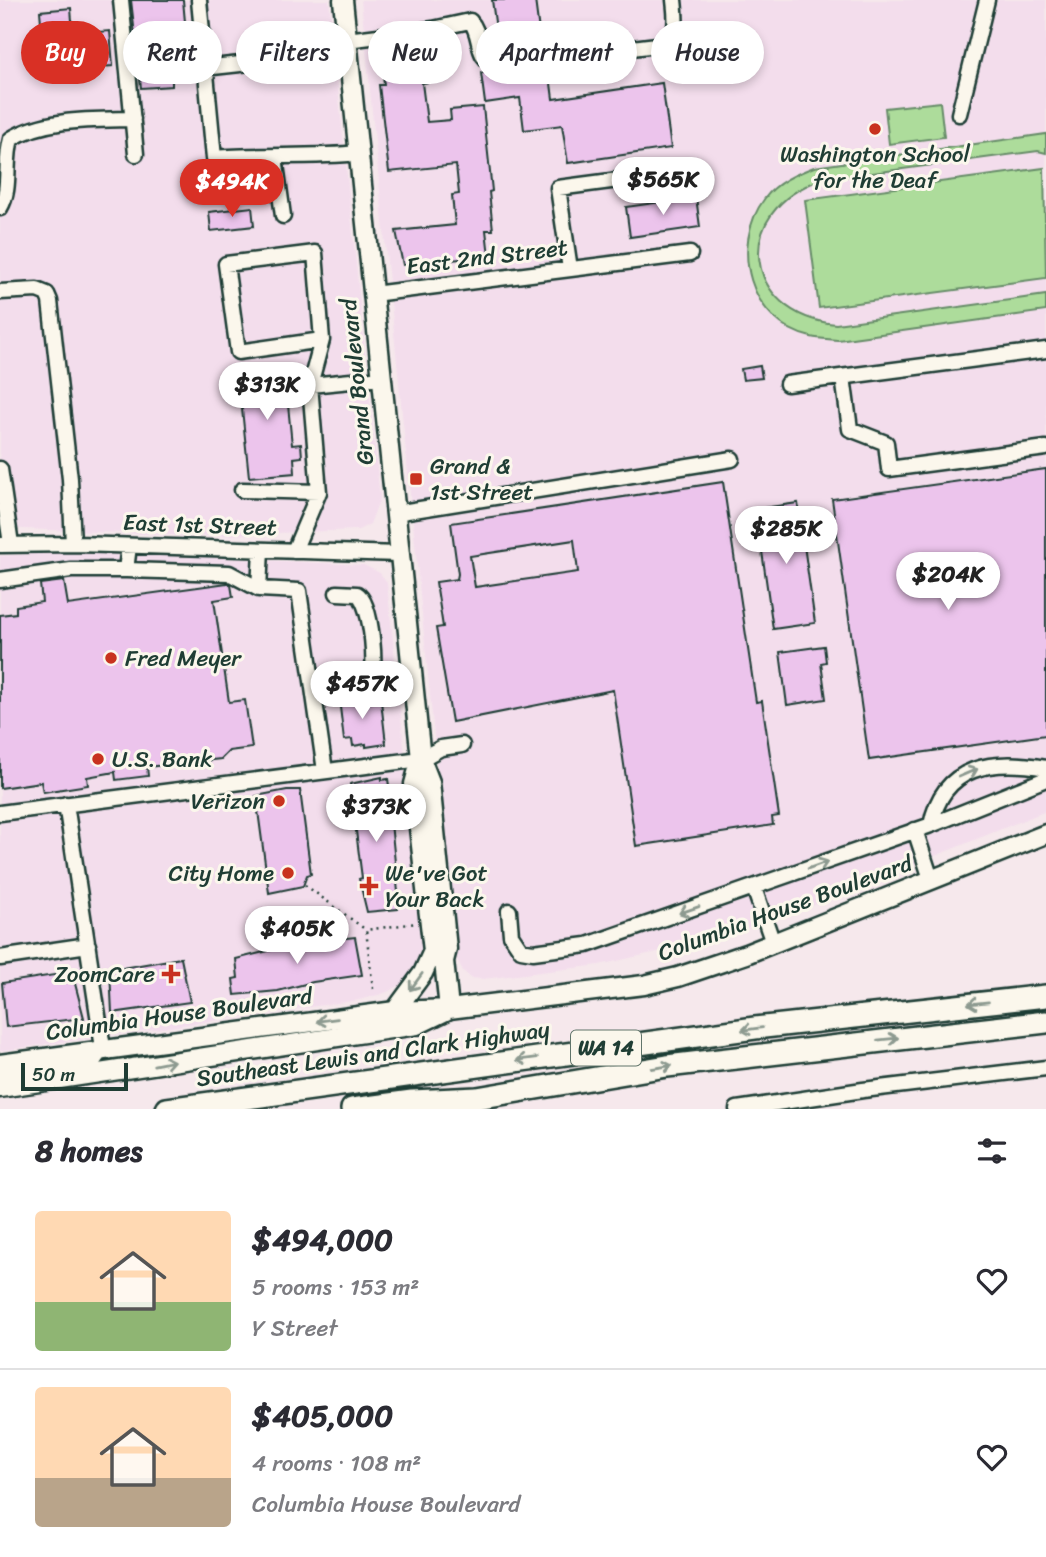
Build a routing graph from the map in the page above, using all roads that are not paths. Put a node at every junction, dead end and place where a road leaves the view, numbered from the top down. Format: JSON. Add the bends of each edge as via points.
{"nodes":[{"id":1,"x":121,"y":0,"type":"edge"},
{"id":2,"x":199,"y":0,"type":"edge"},
{"id":3,"x":343,"y":0,"type":"edge"},
{"id":4,"x":674,"y":0,"type":"edge"},
{"id":5,"x":987,"y":0,"type":"edge"},
{"id":6,"x":201,"y":21,"type":"edge"},
{"id":7,"x":345,"y":21,"type":"edge"},
{"id":8,"x":354,"y":39,"type":"edge"},
{"id":9,"x":206,"y":84,"type":"edge"},
{"id":10,"x":352,"y":84,"type":"edge"},
{"id":11,"x":959,"y":114,"type":"dead end"},
{"id":12,"x":133,"y":119,"type":"junction"},
{"id":13,"x":359,"y":153,"type":"junction"},
{"id":14,"x":136,"y":154,"type":"dead end"},
{"id":15,"x":275,"y":157,"type":"junction"},
{"id":16,"x":679,"y":172,"type":"dead end"},
{"id":17,"x":0,"y":208,"type":"edge"},
{"id":18,"x":283,"y":216,"type":"dead end"},
{"id":19,"x":690,"y":254,"type":"dead end"},
{"id":20,"x":570,"y":270,"type":"junction"},
{"id":21,"x":0,"y":292,"type":"edge"},
{"id":22,"x":373,"y":294,"type":"junction"},
{"id":23,"x":322,"y":340,"type":"junction"},
{"id":24,"x":1046,"y":350,"type":"edge"},
{"id":25,"x":843,"y":377,"type":"junction"},
{"id":26,"x":382,"y":378,"type":"junction"},
{"id":27,"x":787,"y":384,"type":"dead end"},
{"id":28,"x":310,"y":385,"type":"junction"},
{"id":29,"x":1046,"y":448,"type":"edge"},
{"id":30,"x":732,"y":459,"type":"dead end"},
{"id":31,"x":0,"y":469,"type":"edge"},
{"id":32,"x":242,"y":490,"type":"dead end"},
{"id":33,"x":319,"y":492,"type":"junction"},
{"id":34,"x":395,"y":513,"type":"junction"},
{"id":35,"x":73,"y":544,"type":"junction"},
{"id":36,"x":6,"y":545,"type":"edge"},
{"id":37,"x":129,"y":546,"type":"junction"},
{"id":38,"x":261,"y":550,"type":"junction"},
{"id":39,"x":294,"y":551,"type":"junction"},
{"id":40,"x":399,"y":554,"type":"junction"},
{"id":41,"x":126,"y":570,"type":"junction"},
{"id":42,"x":0,"y":580,"type":"edge"},
{"id":43,"x":258,"y":589,"type":"junction"},
{"id":44,"x":337,"y":593,"type":"dead end"},
{"id":45,"x":358,"y":692,"type":"dead end"},
{"id":46,"x":339,"y":695,"type":"dead end"},
{"id":47,"x":315,"y":699,"type":"junction"},
{"id":48,"x":462,"y":745,"type":"dead end"},
{"id":49,"x":421,"y":759,"type":"junction"},
{"id":50,"x":1046,"y":768,"type":"edge"},
{"id":51,"x":325,"y":771,"type":"junction"},
{"id":52,"x":1046,"y":779,"type":"edge"},
{"id":53,"x":66,"y":804,"type":"junction"},
{"id":54,"x":0,"y":813,"type":"edge"},
{"id":55,"x":930,"y":825,"type":"junction"},
{"id":56,"x":915,"y":830,"type":"junction"},
{"id":57,"x":1046,"y":834,"type":"edge"},
{"id":58,"x":931,"y":879,"type":"junction"},
{"id":59,"x":754,"y":888,"type":"junction"},
{"id":60,"x":509,"y":911,"type":"dead end"},
{"id":61,"x":773,"y":943,"type":"junction"},
{"id":62,"x":88,"y":945,"type":"junction"},
{"id":63,"x":438,"y":956,"type":"junction"},
{"id":64,"x":0,"y":958,"type":"edge"},
{"id":65,"x":1046,"y":996,"type":"edge"},
{"id":66,"x":449,"y":1009,"type":"junction"},
{"id":67,"x":395,"y":1011,"type":"junction"},
{"id":68,"x":1046,"y":1022,"type":"edge"},
{"id":69,"x":103,"y":1048,"type":"junction"},
{"id":70,"x":0,"y":1063,"type":"edge"},
{"id":71,"x":1046,"y":1068,"type":"edge"},
{"id":72,"x":0,"y":1077,"type":"edge"},
{"id":73,"x":0,"y":1088,"type":"edge"},
{"id":74,"x":477,"y":1098,"type":"junction"},
{"id":75,"x":167,"y":1109,"type":"edge"},
{"id":76,"x":352,"y":1109,"type":"edge"},
{"id":77,"x":439,"y":1109,"type":"edge"},
{"id":78,"x":737,"y":1109,"type":"edge"}],
"edges":[{"from":1,"to":12,"type":"street"},
{"from":2,"to":6,"type":"street"},
{"from":3,"to":7,"type":"main road","name":"Grand Boulevard"},
{"from":4,"to":8,"type":"street","via":[[677,29],[667,42],[657,45],[498,64],[481,55],[476,27],[470,20]]},
{"from":5,"to":11,"type":"street"},
{"from":9,"to":15,"type":"street","via":[[214,158]]},
{"from":10,"to":13,"type":"main road","name":"Grand Boulevard"},
{"from":12,"to":14,"type":"street"},
{"from":12,"to":17,"type":"street","via":[[52,125],[11,139],[5,165],[8,190]]},
{"from":13,"to":15,"type":"street"},
{"from":13,"to":22,"type":"main road","name":"Grand Boulevard"},
{"from":15,"to":18,"type":"street"},
{"from":16,"to":20,"type":"street","via":[[558,188]]},
{"from":19,"to":20,"type":"street","name":"East 2nd Street"},
{"from":20,"to":22,"type":"street","name":"East 2nd Street"},
{"from":21,"to":35,"type":"street","via":[[37,290],[50,301]]},
{"from":22,"to":26,"type":"main road","name":"Grand Boulevard"},
{"from":23,"to":23,"type":"street","via":[[315,253],[226,264],[238,352]]},
{"from":23,"to":28,"type":"street"},
{"from":24,"to":25,"type":"street"},
{"from":25,"to":27,"type":"street"},
{"from":25,"to":29,"type":"street","via":[[850,429],[886,443],[889,469]]},
{"from":26,"to":28,"type":"street"},
{"from":26,"to":34,"type":"main road","name":"Grand Boulevard"},
{"from":28,"to":33,"type":"street"},
{"from":30,"to":34,"type":"street"},
{"from":31,"to":36,"type":"street"},
{"from":32,"to":33,"type":"street"},
{"from":33,"to":39,"type":"street"},
{"from":34,"to":40,"type":"main road","name":"Grand Boulevard"},
{"from":35,"to":36,"type":"street","name":"East 1st Street"},
{"from":35,"to":37,"type":"street","name":"East 1st Street"},
{"from":37,"to":38,"type":"street","name":"East 1st Street"},
{"from":37,"to":41,"type":"street"},
{"from":38,"to":39,"type":"street","name":"East 1st Street"},
{"from":38,"to":43,"type":"street"},
{"from":39,"to":40,"type":"street","name":"East 1st Street"},
{"from":40,"to":49,"type":"main road","name":"Grand Boulevard"},
{"from":41,"to":42,"type":"street","via":[[71,570]]},
{"from":41,"to":43,"type":"street","via":[[229,573]]},
{"from":43,"to":47,"type":"street","via":[[299,591]]},
{"from":44,"to":45,"type":"street","via":[[361,596],[367,607],[374,679],[368,690]]},
{"from":46,"to":47,"type":"street"},
{"from":47,"to":51,"type":"street"},
{"from":48,"to":49,"type":"street","via":[[441,748]]},
{"from":49,"to":51,"type":"street"},
{"from":49,"to":63,"type":"main road","name":"Grand Boulevard","via":[[414,784]]},
{"from":55,"to":50,"type":"street","one_way":true,"via":[[935,802],[956,778],[985,765]]},
{"from":51,"to":53,"type":"street"},
{"from":52,"to":55,"type":"street"},
{"from":53,"to":54,"type":"street"},
{"from":53,"to":62,"type":"street"},
{"from":55,"to":56,"type":"street"},
{"from":56,"to":58,"type":"street"},
{"from":59,"to":56,"type":"street","one_way":true},
{"from":57,"to":58,"type":"main road","name":"Columbia House Boulevard"},
{"from":58,"to":61,"type":"main road","name":"Columbia House Boulevard"},
{"from":59,"to":60,"type":"street","one_way":true,"via":[[587,945],[533,952],[521,950],[513,941]]},
{"from":59,"to":61,"type":"street"},
{"from":61,"to":66,"type":"main road","name":"Columbia House Boulevard","via":[[644,985]]},
{"from":62,"to":64,"type":"street"},
{"from":62,"to":69,"type":"street"},
{"from":63,"to":66,"type":"main road","name":"Grand Boulevard"},
{"from":63,"to":67,"type":"main road","one_way":true},
{"from":65,"to":75,"type":"highway","name":"Southeast Lewis and Clark Highway","number":"WA 14","one_way":true,"via":[[755,1028]]},
{"from":66,"to":67,"type":"main road","name":"Columbia House Boulevard"},
{"from":73,"to":66,"type":"main road","name":"Columbia House Boulevard","one_way":true,"via":[[417,1025]]},
{"from":67,"to":69,"type":"main road","name":"Columbia House Boulevard","one_way":true},
{"from":74,"to":68,"type":"highway","number":"WA 14","one_way":true,"via":[[667,1066]]},
{"from":69,"to":70,"type":"main road","name":"Columbia House Boulevard"},
{"from":69,"to":72,"type":"street","via":[[93,1062],[83,1065]]},
{"from":71,"to":78,"type":"street"},
{"from":74,"to":76,"type":"highway","number":"WA 14"},
{"from":74,"to":77,"type":"highway"}]}
